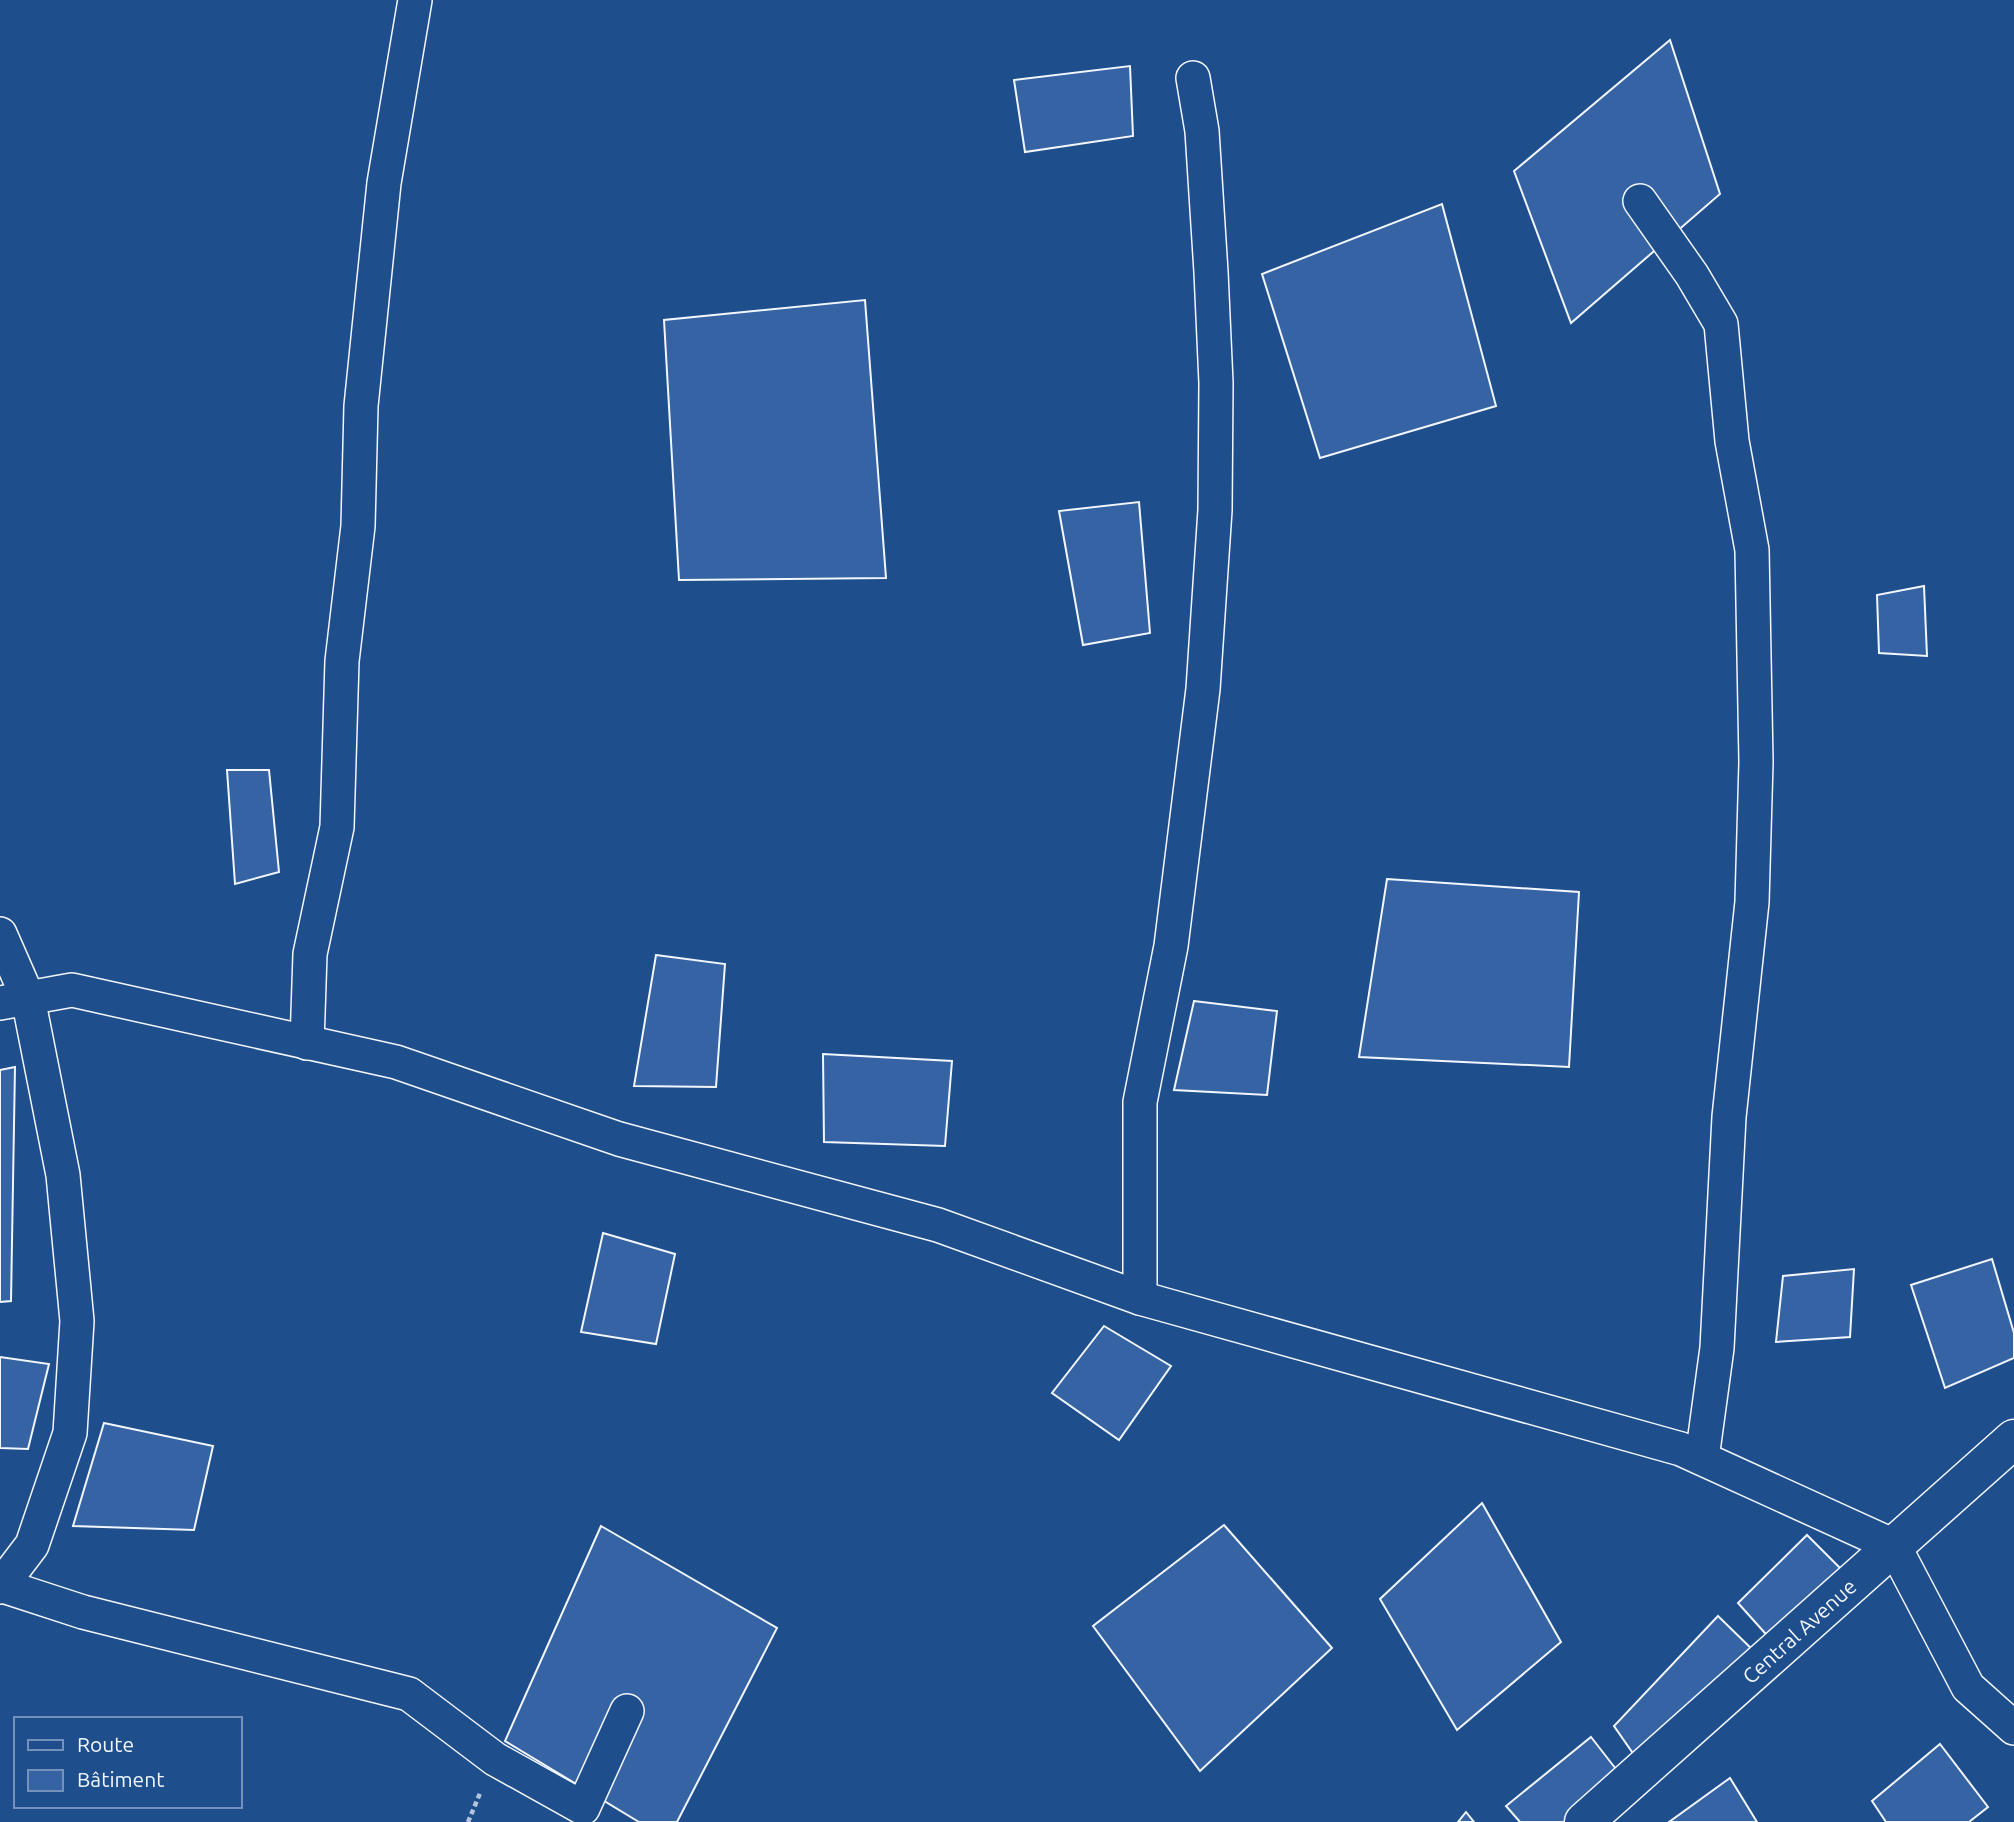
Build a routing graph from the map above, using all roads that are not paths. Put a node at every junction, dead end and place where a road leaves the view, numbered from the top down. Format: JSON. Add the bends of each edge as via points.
{"nodes":[{"id":1,"x":415,"y":0,"type":"edge"},
{"id":2,"x":1193,"y":78,"type":"dead end"},
{"id":3,"x":1640,"y":201,"type":"dead end"},
{"id":4,"x":0,"y":934,"type":"edge"},
{"id":5,"x":14,"y":1000,"type":"edge"},
{"id":6,"x":307,"y":1043,"type":"junction"},
{"id":7,"x":1140,"y":1298,"type":"junction"},
{"id":8,"x":2014,"y":1439,"type":"edge"},
{"id":9,"x":1702,"y":1458,"type":"junction"},
{"id":10,"x":1894,"y":1546,"type":"junction"},
{"id":11,"x":1,"y":1586,"type":"edge"},
{"id":12,"x":627,"y":1711,"type":"dead end"},
{"id":13,"x":2014,"y":1728,"type":"edge"},
{"id":14,"x":1584,"y":1822,"type":"edge"}],
"edges":[{"from":1,"to":6,"type":"street","via":[[383,196],[361,406],[358,526],[342,661],[337,827],[310,954]]},
{"from":2,"to":7,"type":"street","via":[[1202,131],[1213,314],[1215,510],[1203,689],[1176,906],[1140,1102]]},
{"from":3,"to":9,"type":"street","via":[[1721,324],[1732,442],[1752,550],[1756,762],[1752,902],[1729,1117],[1717,1348]]},
{"from":4,"to":5,"type":"street"},
{"from":5,"to":6,"type":"street","via":[[72,990]]},
{"from":5,"to":11,"type":"street","via":[[63,1175],[77,1321],[69,1433],[32,1545]]},
{"from":6,"to":7,"type":"street","via":[[396,1062],[619,1139],[938,1226]]},
{"from":7,"to":9,"type":"street"},
{"from":8,"to":10,"type":"street","name":"Central Avenue"},
{"from":9,"to":10,"type":"street"},
{"from":10,"to":13,"type":"street","via":[[1968,1687]]},
{"from":10,"to":14,"type":"street","name":"Central Avenue"},
{"from":11,"to":12,"type":"street","via":[[83,1612],[409,1694],[495,1759],[583,1808]]}]}
